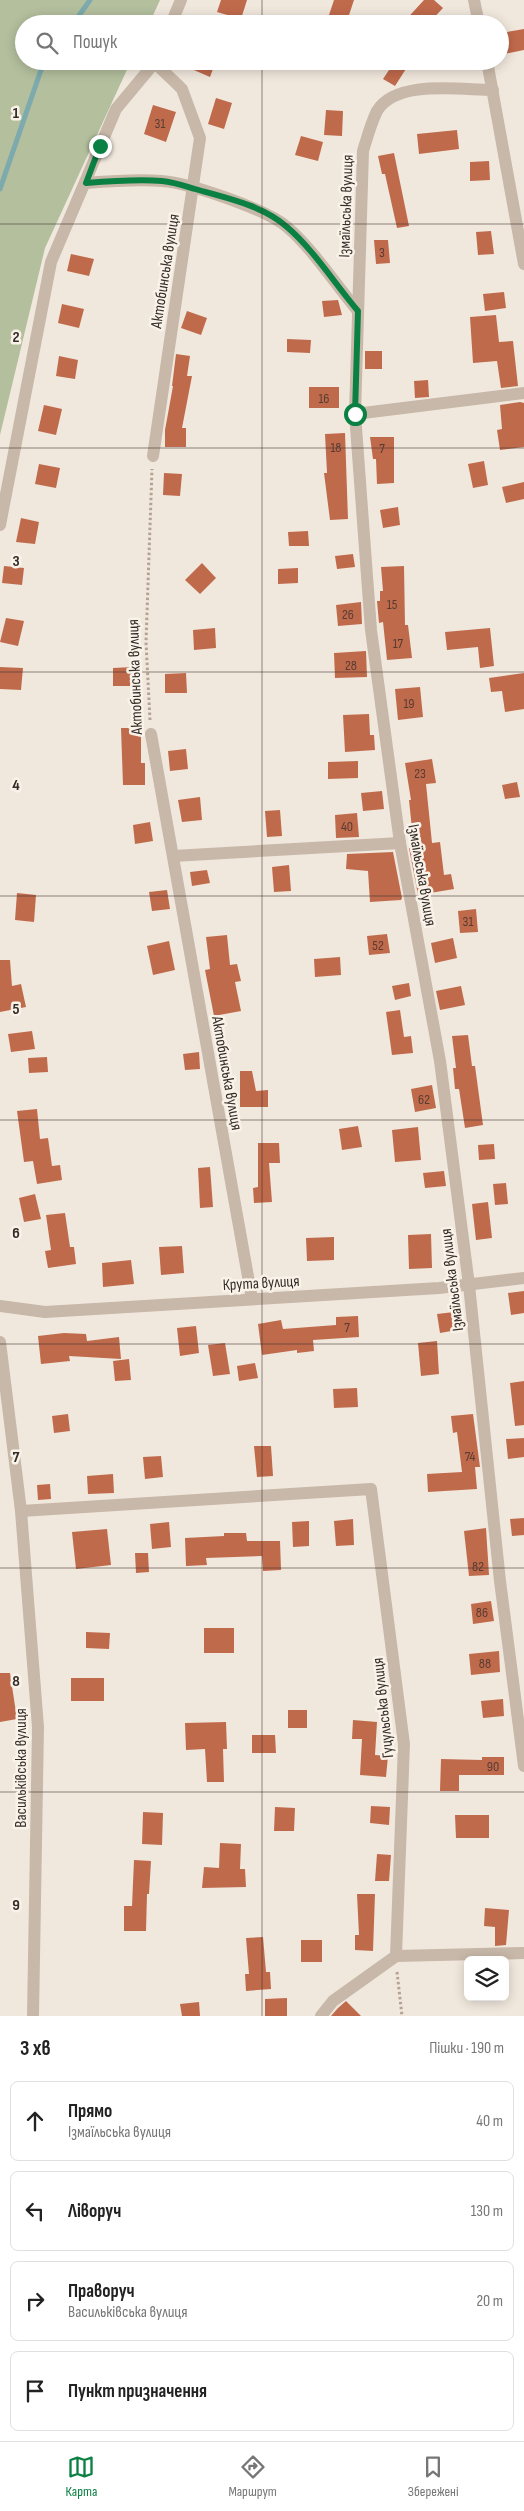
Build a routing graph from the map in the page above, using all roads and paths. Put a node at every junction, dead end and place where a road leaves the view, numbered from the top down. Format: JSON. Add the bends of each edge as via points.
{"nodes":[{"id":1,"x":181,"y":0,"type":"edge"},
{"id":2,"x":474,"y":0,"type":"edge"},
{"id":3,"x":175,"y":15,"type":"edge"},
{"id":4,"x":477,"y":15,"type":"edge"},
{"id":5,"x":149,"y":70,"type":"edge"},
{"id":6,"x":164,"y":70,"type":"edge"},
{"id":7,"x":489,"y":70,"type":"edge"},
{"id":8,"x":493,"y":90,"type":"junction"},
{"id":9,"x":86,"y":183,"type":"junction"},
{"id":10,"x":192,"y":189,"type":"junction"},
{"id":11,"x":524,"y":264,"type":"edge"},
{"id":12,"x":358,"y":311,"type":"junction"},
{"id":13,"x":524,"y":393,"type":"edge"},
{"id":14,"x":355,"y":414,"type":"junction"},
{"id":15,"x":152,"y":456,"type":"joint"},
{"id":16,"x":0,"y":524,"type":"edge"},
{"id":17,"x":151,"y":734,"type":"joint"},
{"id":18,"x":400,"y":843,"type":"junction"},
{"id":19,"x":173,"y":856,"type":"junction"},
{"id":20,"x":524,"y":1278,"type":"edge"},
{"id":21,"x":469,"y":1285,"type":"junction"},
{"id":22,"x":252,"y":1299,"type":"junction"},
{"id":23,"x":0,"y":1306,"type":"edge"},
{"id":24,"x":0,"y":1342,"type":"edge"},
{"id":25,"x":22,"y":1511,"type":"junction"},
{"id":26,"x":524,"y":1766,"type":"edge"},
{"id":27,"x":524,"y":1953,"type":"edge"},
{"id":28,"x":396,"y":1956,"type":"junction"},
{"id":29,"x":32,"y":2016,"type":"edge"},
{"id":30,"x":321,"y":2016,"type":"edge"},
{"id":31,"x":402,"y":2016,"type":"edge"}],
"edges":[{"from":1,"to":3,"type":"street"},
{"from":2,"to":4,"type":"street"},
{"from":5,"to":9,"type":"street","via":[[116,109]]},
{"from":6,"to":10,"type":"street","name":"Актобинська вулиця","via":[[182,89],[200,138]]},
{"from":7,"to":8,"type":"street"},
{"from":8,"to":11,"type":"street"},
{"from":8,"to":12,"type":"street","name":"Ізмаїльська вулиця","via":[[413,89],[394,95],[378,110],[363,151]]},
{"from":9,"to":10,"type":"street","via":[[165,181]]},
{"from":9,"to":16,"type":"street","via":[[51,262]]},
{"from":10,"to":12,"type":"street","via":[[249,205],[285,225],[310,248]]},
{"from":10,"to":15,"type":"street","name":"Актобинська вулиця"},
{"from":12,"to":14,"type":"street","name":"Ізмаїльська вулиця"},
{"from":13,"to":14,"type":"street"},
{"from":14,"to":18,"type":"street","name":"Ізмаїльська вулиця","via":[[371,630]]},
{"from":15,"to":17,"type":"path","name":"Актобинська вулиця","via":[[146,642]]},
{"from":17,"to":19,"type":"street","name":"Актобинська вулиця"},
{"from":18,"to":19,"type":"street"},
{"from":18,"to":21,"type":"street","name":"Ізмаїльська вулиця","via":[[440,1061]]},
{"from":19,"to":22,"type":"street","name":"Актобинська вулиця"},
{"from":20,"to":21,"type":"street","name":"Крута вулиця"},
{"from":21,"to":22,"type":"street","name":"Крута вулиця"},
{"from":21,"to":26,"type":"street","name":"Ізмаїльська вулиця","via":[[500,1581]]},
{"from":22,"to":23,"type":"street","name":"Крута вулиця","via":[[45,1312]]},
{"from":24,"to":25,"type":"street","name":"Васильківська вулиця"},
{"from":25,"to":28,"type":"street","name":"Гуцульська вулиця","via":[[371,1489],[404,1744]]},
{"from":25,"to":29,"type":"street","name":"Васильківська вулиця","via":[[38,1727]]},
{"from":27,"to":28,"type":"street"},
{"from":28,"to":30,"type":"street","via":[[334,2001]]},
{"from":28,"to":31,"type":"path"}]}
